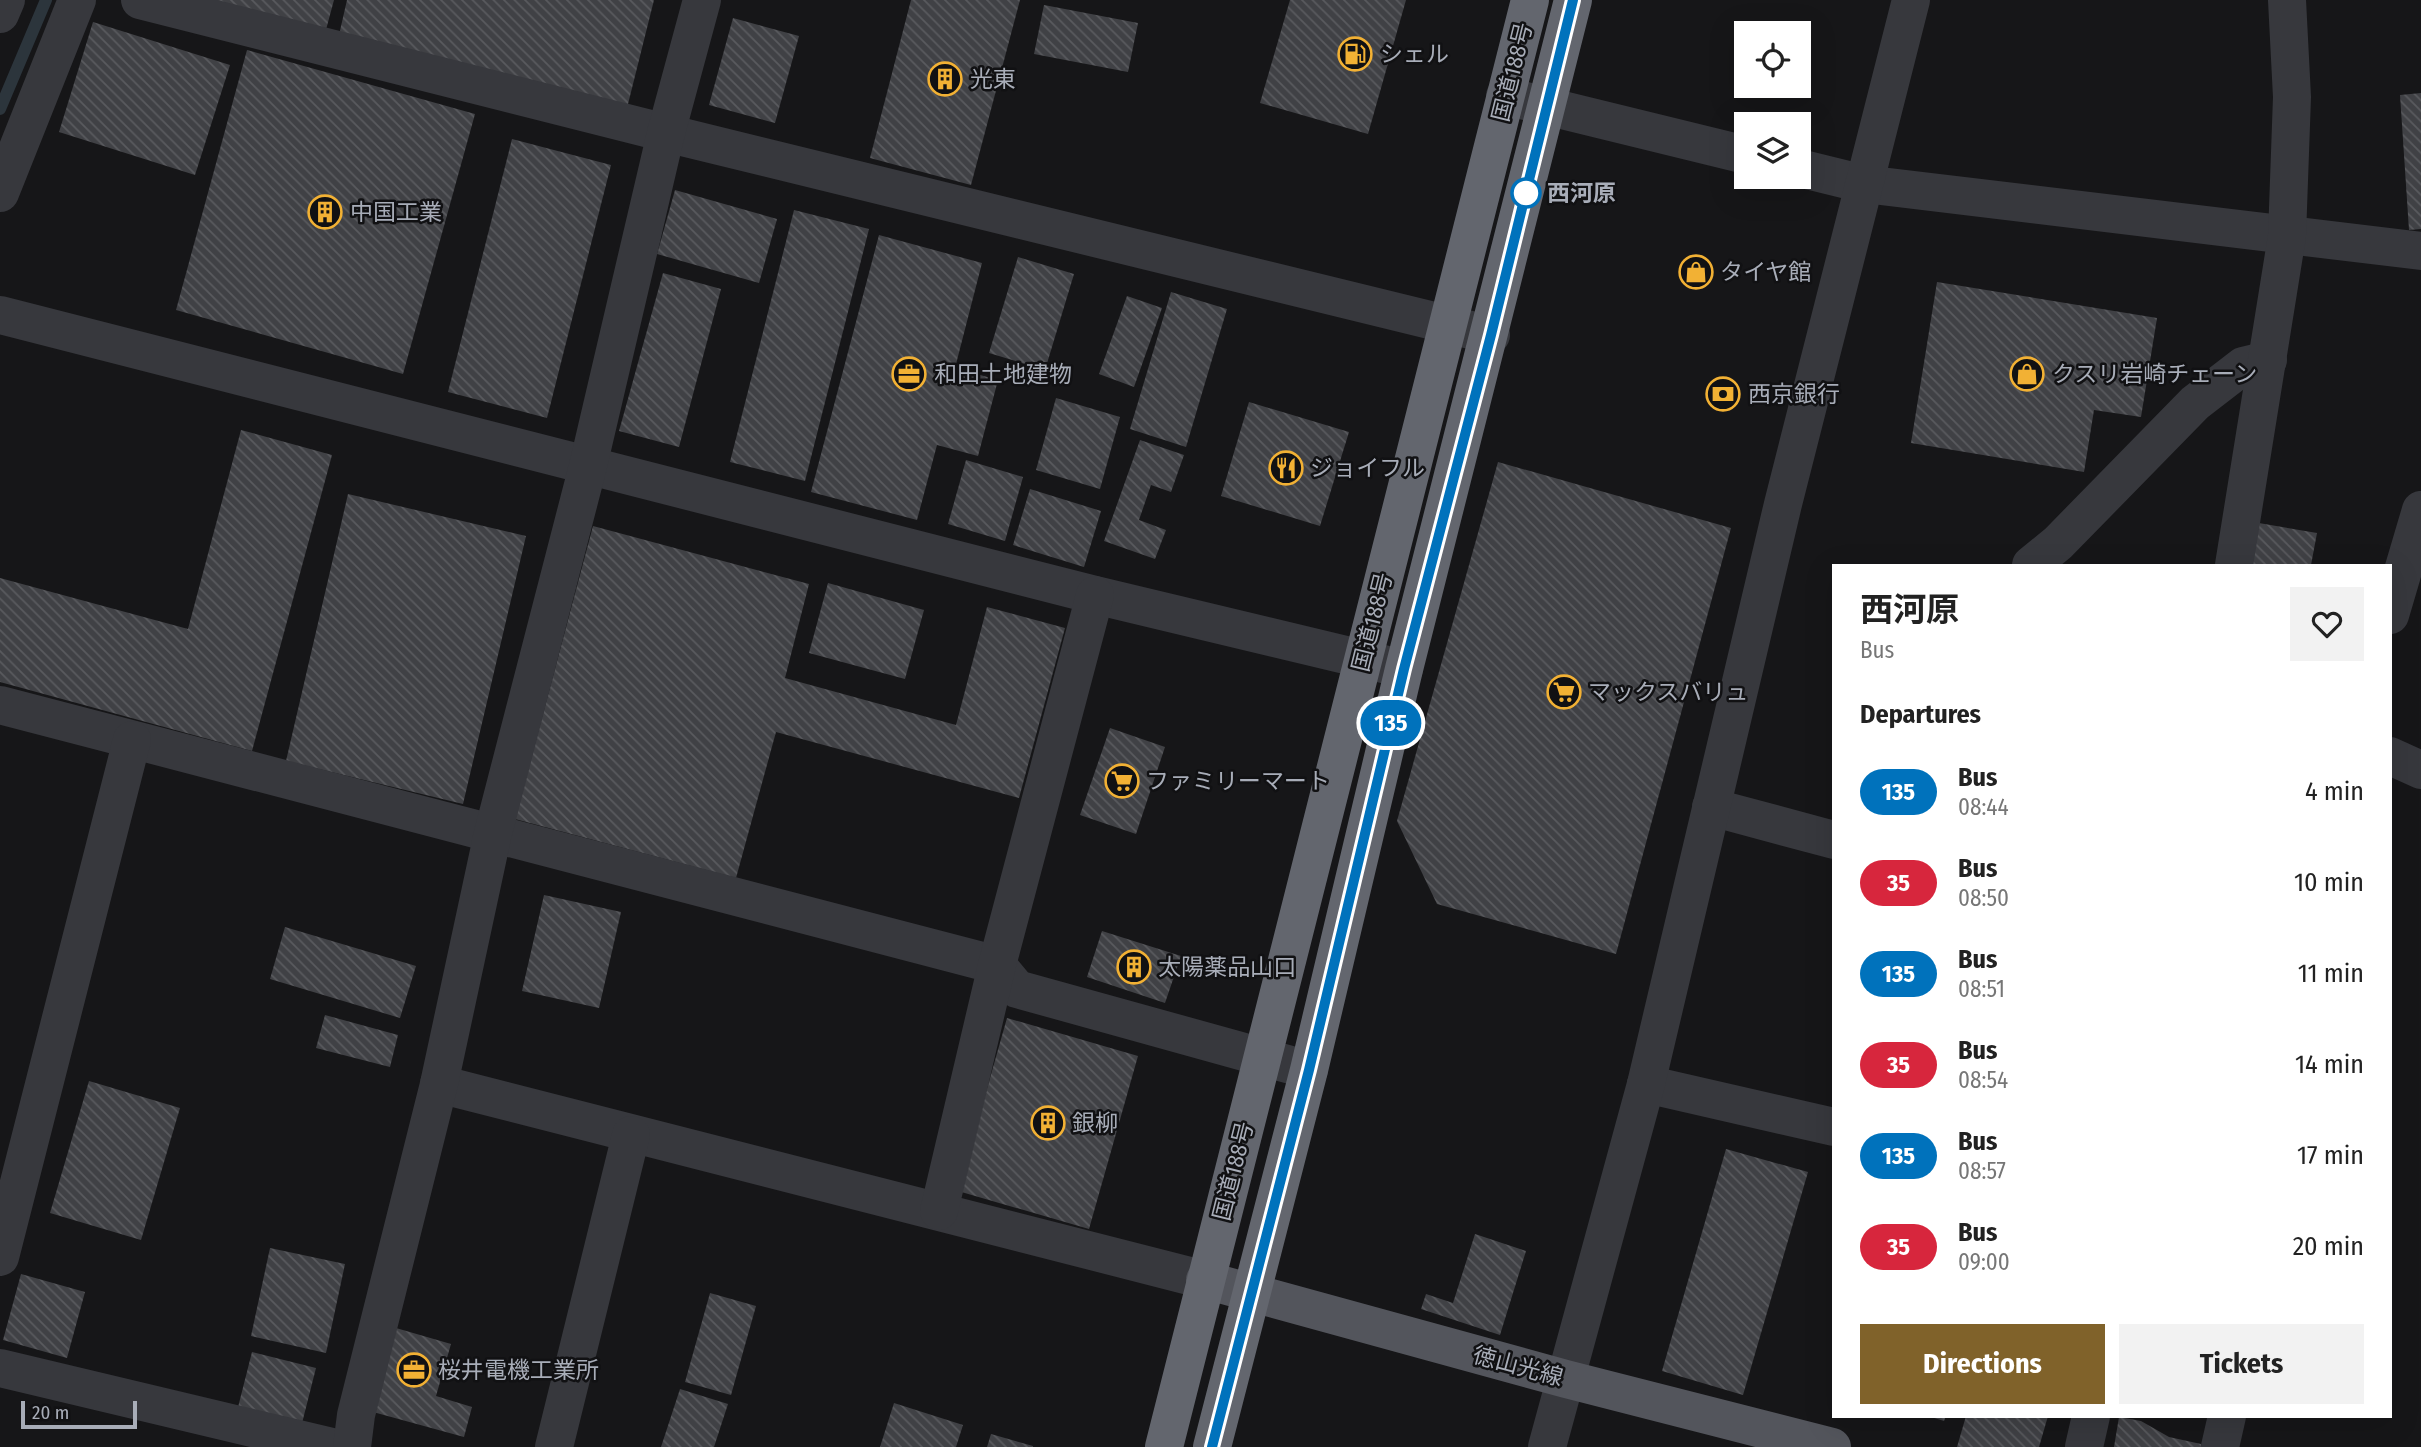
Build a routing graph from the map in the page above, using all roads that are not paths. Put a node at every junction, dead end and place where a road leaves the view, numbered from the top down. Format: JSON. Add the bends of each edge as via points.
{"nodes":[{"id":1,"x":6,"y":0,"type":"edge"},
{"id":2,"x":77,"y":0,"type":"edge"},
{"id":3,"x":140,"y":0,"type":"edge"},
{"id":4,"x":702,"y":0,"type":"edge"},
{"id":5,"x":1530,"y":0,"type":"edge"},
{"id":6,"x":1573,"y":0,"type":"edge"},
{"id":7,"x":1911,"y":0,"type":"edge"},
{"id":8,"x":2287,"y":0,"type":"edge"},
{"id":9,"x":0,"y":14,"type":"edge"},
{"id":10,"x":1505,"y":96,"type":"junction"},
{"id":11,"x":1547,"y":104,"type":"junction"},
{"id":12,"x":666,"y":133,"type":"junction"},
{"id":13,"x":1734,"y":152,"type":"edge"},
{"id":14,"x":1811,"y":171,"type":"edge"},
{"id":15,"x":1864,"y":184,"type":"junction"},
{"id":16,"x":0,"y":193,"type":"edge"},
{"id":17,"x":2287,"y":236,"type":"junction"},
{"id":18,"x":2421,"y":251,"type":"edge"},
{"id":19,"x":0,"y":315,"type":"edge"},
{"id":20,"x":1447,"y":323,"type":"junction"},
{"id":21,"x":1491,"y":335,"type":"junction"},
{"id":22,"x":2268,"y":360,"type":"junction"},
{"id":23,"x":588,"y":466,"type":"junction"},
{"id":24,"x":2421,"y":510,"type":"edge"},
{"id":25,"x":2032,"y":564,"type":"edge"},
{"id":26,"x":2234,"y":564,"type":"edge"},
{"id":27,"x":1095,"y":595,"type":"junction"},
{"id":28,"x":2392,"y":608,"type":"edge"},
{"id":29,"x":1363,"y":659,"type":"junction"},
{"id":30,"x":1404,"y":669,"type":"junction"},
{"id":31,"x":0,"y":705,"type":"edge"},
{"id":32,"x":132,"y":740,"type":"junction"},
{"id":33,"x":2392,"y":757,"type":"edge"},
{"id":34,"x":2421,"y":770,"type":"edge"},
{"id":35,"x":1711,"y":807,"type":"junction"},
{"id":36,"x":493,"y":833,"type":"junction"},
{"id":37,"x":1832,"y":839,"type":"edge"},
{"id":38,"x":997,"y":965,"type":"junction"},
{"id":39,"x":1263,"y":1055,"type":"junction"},
{"id":40,"x":1309,"y":1070,"type":"junction"},
{"id":41,"x":439,"y":1084,"type":"junction"},
{"id":42,"x":1646,"y":1084,"type":"junction"},
{"id":43,"x":1832,"y":1127,"type":"edge"},
{"id":44,"x":631,"y":1135,"type":"junction"},
{"id":45,"x":939,"y":1211,"type":"junction"},
{"id":46,"x":0,"y":1258,"type":"edge"},
{"id":47,"x":1205,"y":1280,"type":"junction"},
{"id":48,"x":1252,"y":1295,"type":"junction"},
{"id":49,"x":0,"y":1368,"type":"edge"},
{"id":50,"x":1566,"y":1379,"type":"junction"},
{"id":51,"x":2091,"y":1418,"type":"edge"},
{"id":52,"x":2227,"y":1418,"type":"edge"},
{"id":53,"x":332,"y":1447,"type":"edge"},
{"id":54,"x":352,"y":1447,"type":"edge"},
{"id":55,"x":554,"y":1447,"type":"edge"},
{"id":56,"x":1164,"y":1447,"type":"edge"},
{"id":57,"x":1212,"y":1447,"type":"edge"},
{"id":58,"x":1547,"y":1447,"type":"edge"},
{"id":59,"x":1832,"y":1447,"type":"edge"},
{"id":60,"x":2084,"y":1447,"type":"edge"},
{"id":61,"x":2220,"y":1447,"type":"edge"}],
"edges":[{"from":1,"to":9,"type":"street"},
{"from":2,"to":16,"type":"street"},
{"from":3,"to":12,"type":"street"},
{"from":4,"to":12,"type":"street"},
{"from":5,"to":10,"type":"highway","name":"国道188号"},
{"from":6,"to":11,"type":"highway","name":"国道188号"},
{"from":7,"to":15,"type":"street"},
{"from":8,"to":17,"type":"street","via":[[2292,97]]},
{"from":10,"to":11,"type":"street"},
{"from":10,"to":20,"type":"highway","name":"国道188号"},
{"from":11,"to":13,"type":"street"},
{"from":11,"to":21,"type":"highway","name":"国道188号"},
{"from":12,"to":20,"type":"street"},
{"from":12,"to":23,"type":"street"},
{"from":14,"to":15,"type":"street"},
{"from":15,"to":17,"type":"street"},
{"from":15,"to":35,"type":"street"},
{"from":17,"to":18,"type":"street"},
{"from":17,"to":22,"type":"street"},
{"from":19,"to":23,"type":"street"},
{"from":20,"to":21,"type":"street"},
{"from":20,"to":29,"type":"highway","name":"国道188号"},
{"from":21,"to":30,"type":"highway","name":"国道188号"},
{"from":22,"to":25,"type":"street","via":[[2243,366],[2195,403]]},
{"from":22,"to":26,"type":"street"},
{"from":23,"to":27,"type":"street"},
{"from":23,"to":36,"type":"street"},
{"from":24,"to":28,"type":"street"},
{"from":27,"to":29,"type":"street"},
{"from":27,"to":38,"type":"street"},
{"from":29,"to":30,"type":"street"},
{"from":29,"to":39,"type":"highway","name":"国道188号"},
{"from":30,"to":40,"type":"highway","name":"国道188号"},
{"from":31,"to":32,"type":"street"},
{"from":32,"to":36,"type":"street"},
{"from":32,"to":46,"type":"street"},
{"from":33,"to":34,"type":"street"},
{"from":35,"to":37,"type":"street"},
{"from":35,"to":42,"type":"street"},
{"from":36,"to":38,"type":"street"},
{"from":36,"to":41,"type":"street"},
{"from":38,"to":39,"type":"street","via":[[1017,989]]},
{"from":38,"to":45,"type":"street"},
{"from":39,"to":40,"type":"street"},
{"from":39,"to":47,"type":"highway","name":"国道188号"},
{"from":40,"to":48,"type":"highway","name":"国道188号"},
{"from":41,"to":44,"type":"street"},
{"from":41,"to":54,"type":"street"},
{"from":42,"to":43,"type":"street"},
{"from":42,"to":50,"type":"street"},
{"from":44,"to":45,"type":"street"},
{"from":44,"to":55,"type":"street"},
{"from":45,"to":47,"type":"street"},
{"from":47,"to":48,"type":"main road","name":"徳山光線"},
{"from":47,"to":56,"type":"highway","name":"国道188号"},
{"from":48,"to":50,"type":"main road","name":"徳山光線"},
{"from":48,"to":57,"type":"highway","name":"国道188号"},
{"from":49,"to":53,"type":"street"},
{"from":50,"to":58,"type":"street"},
{"from":50,"to":59,"type":"main road","name":"徳山光線"},
{"from":51,"to":60,"type":"street"},
{"from":52,"to":61,"type":"street"}]}
